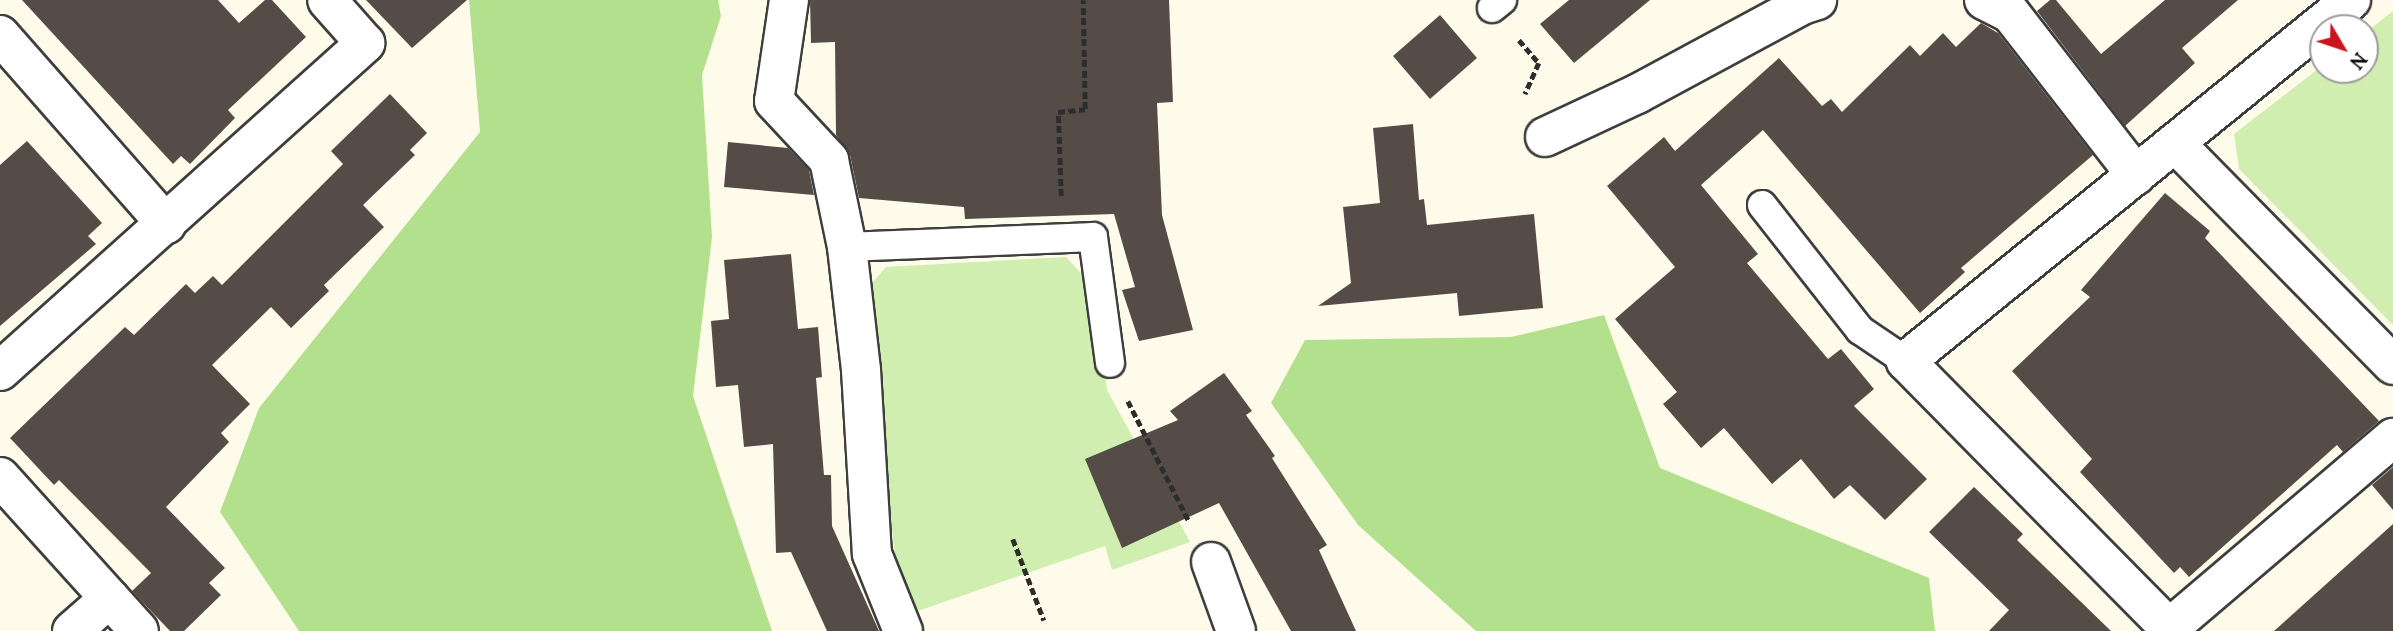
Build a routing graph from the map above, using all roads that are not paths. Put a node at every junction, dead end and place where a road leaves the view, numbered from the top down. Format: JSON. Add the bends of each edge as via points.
{"nodes":[{"id":1,"x":327,"y":0,"type":"edge"},
{"id":2,"x":789,"y":0,"type":"edge"},
{"id":3,"x":1816,"y":0,"type":"edge"},
{"id":4,"x":1984,"y":0,"type":"edge"},
{"id":5,"x":2351,"y":0,"type":"edge"},
{"id":6,"x":0,"y":35,"type":"edge"},
{"id":7,"x":1545,"y":137,"type":"dead end"},
{"id":8,"x":2175,"y":142,"type":"junction"},
{"id":9,"x":2136,"y":175,"type":"junction"},
{"id":10,"x":1762,"y":205,"type":"dead end"},
{"id":11,"x":166,"y":224,"type":"junction"},
{"id":12,"x":848,"y":247,"type":"junction"},
{"id":13,"x":1906,"y":361,"type":"junction"},
{"id":14,"x":1110,"y":363,"type":"road end"},
{"id":15,"x":2393,"y":365,"type":"edge"},
{"id":16,"x":0,"y":371,"type":"edge"},
{"id":17,"x":2393,"y":438,"type":"edge"},
{"id":18,"x":0,"y":477,"type":"edge"},
{"id":19,"x":1211,"y":562,"type":"road end"},
{"id":20,"x":110,"y":598,"type":"junction"},
{"id":21,"x":2167,"y":630,"type":"edge"},
{"id":22,"x":72,"y":631,"type":"edge"},
{"id":23,"x":139,"y":631,"type":"edge"},
{"id":24,"x":903,"y":631,"type":"edge"},
{"id":25,"x":1236,"y":631,"type":"edge"}],
"edges":[{"from":1,"to":11,"type":"street","via":[[365,43]]},
{"from":2,"to":12,"type":"street","via":[[774,101],[829,160]]},
{"from":3,"to":7,"type":"street"},
{"from":4,"to":9,"type":"street","via":[[2011,14]]},
{"from":5,"to":8,"type":"street"},
{"from":6,"to":11,"type":"street"},
{"from":8,"to":9,"type":"street"},
{"from":8,"to":15,"type":"street"},
{"from":9,"to":13,"type":"street"},
{"from":10,"to":13,"type":"lane","via":[[1860,330]]},
{"from":11,"to":16,"type":"street"},
{"from":12,"to":14,"type":"lane","via":[[1093,237]]},
{"from":12,"to":24,"type":"street","via":[[872,554]]},
{"from":13,"to":21,"type":"street"},
{"from":17,"to":21,"type":"street"},
{"from":18,"to":20,"type":"street"},
{"from":19,"to":25,"type":"street"},
{"from":20,"to":22,"type":"street"},
{"from":20,"to":23,"type":"street"}]}
